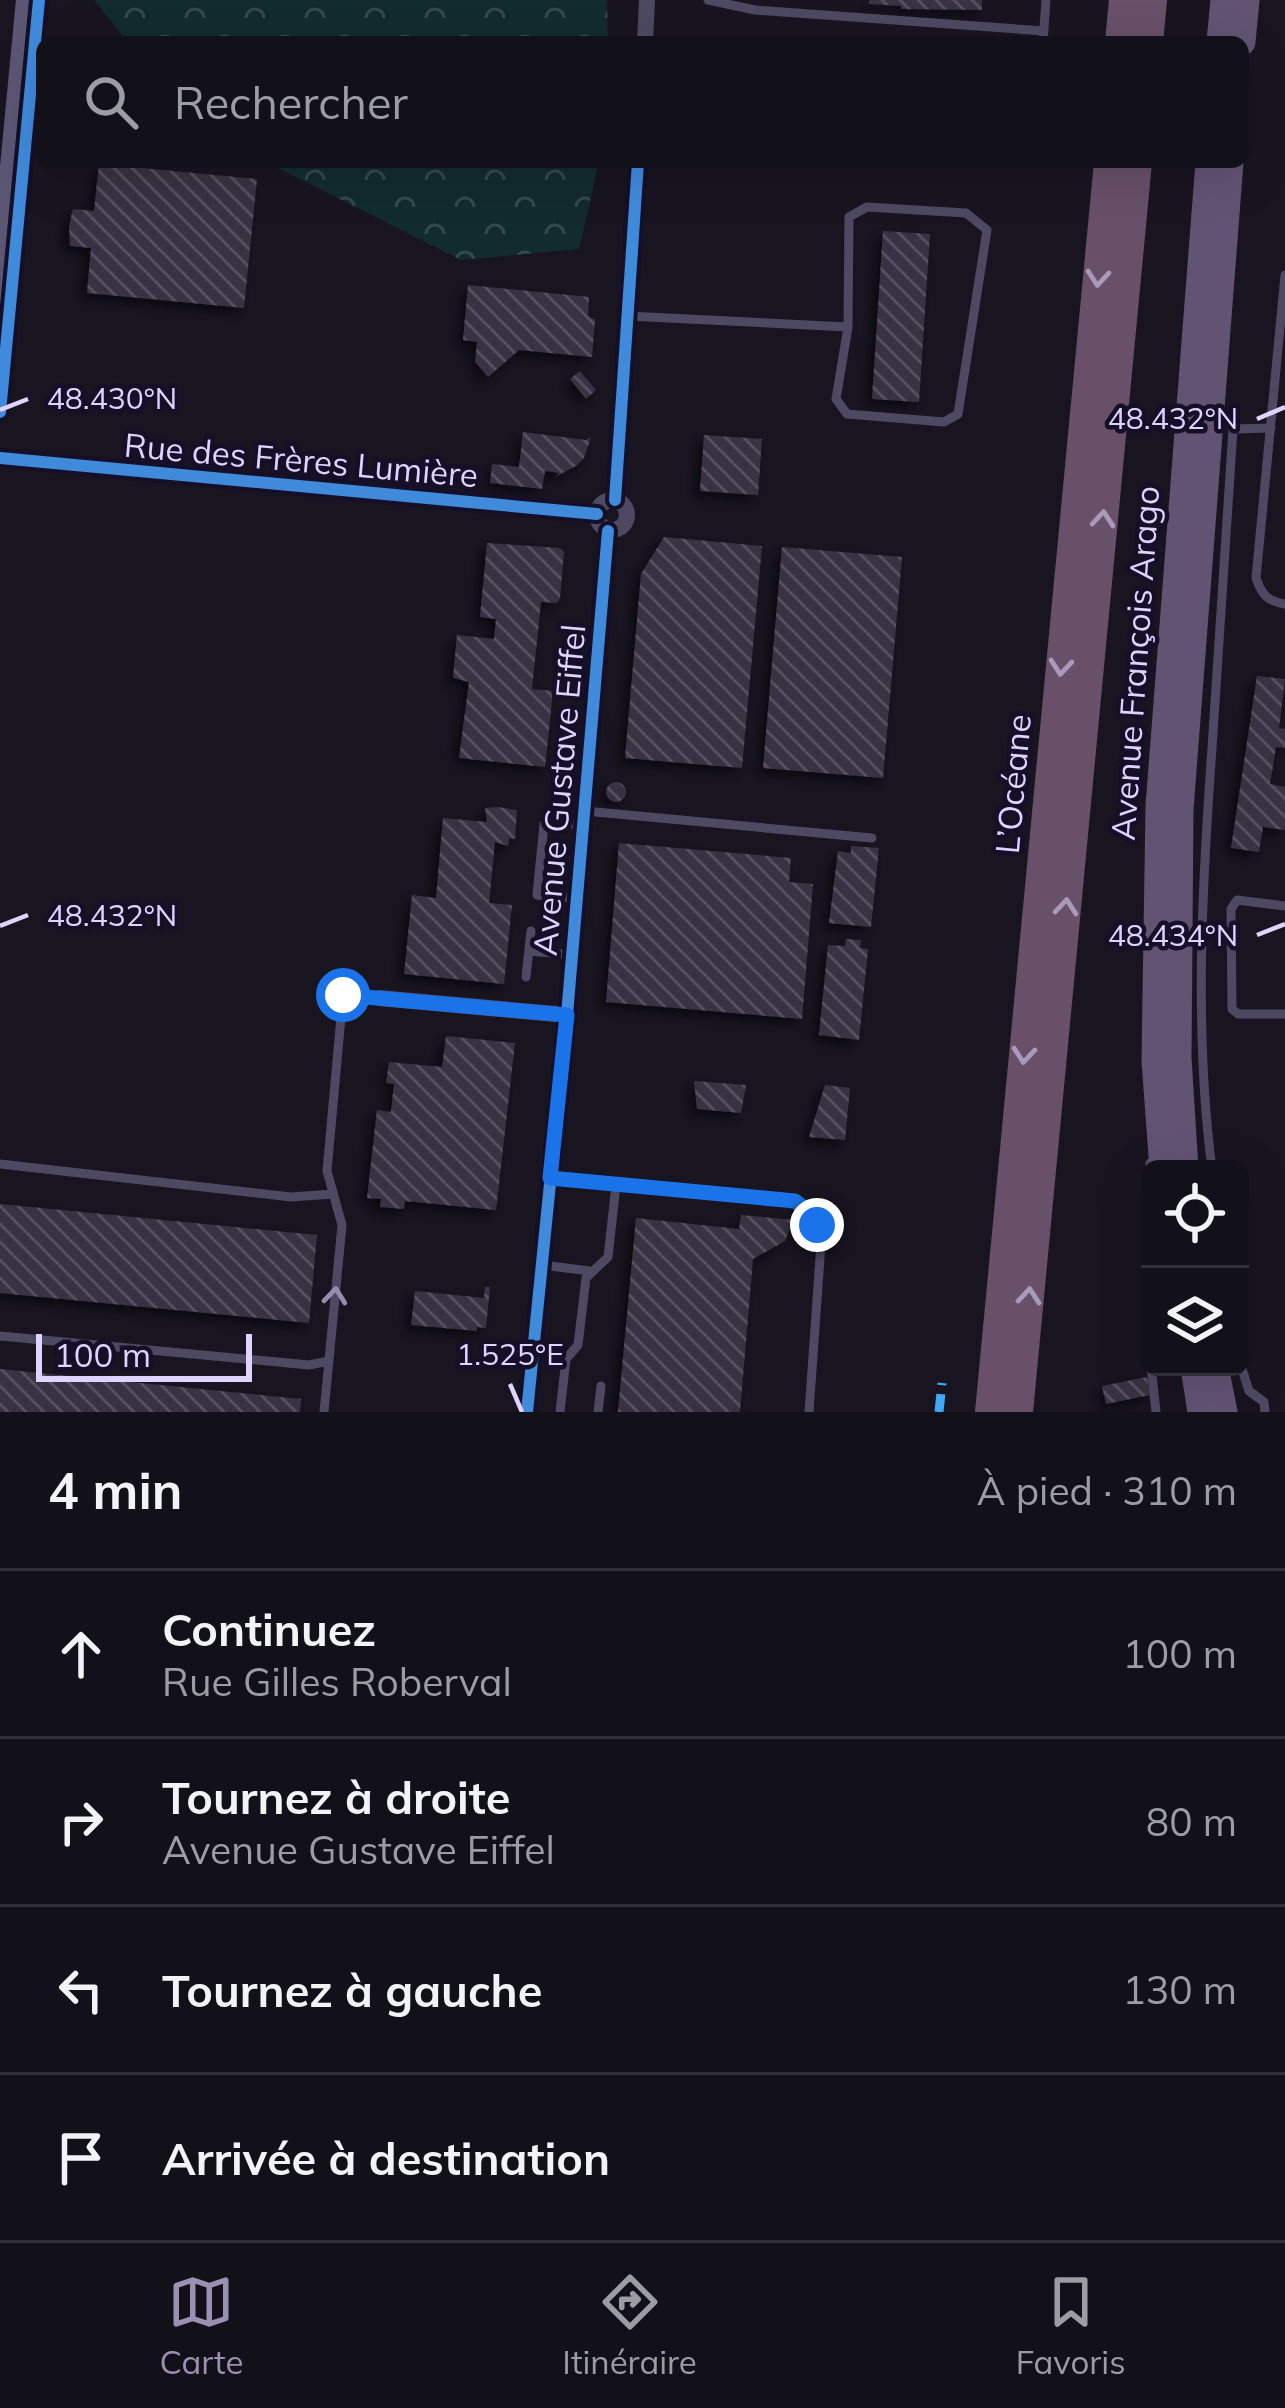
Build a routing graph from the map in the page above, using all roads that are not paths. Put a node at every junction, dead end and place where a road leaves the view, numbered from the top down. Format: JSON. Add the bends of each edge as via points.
{"nodes":[{"id":1,"x":28,"y":0,"type":"edge"},
{"id":2,"x":647,"y":0,"type":"edge"},
{"id":3,"x":708,"y":0,"type":"edge"},
{"id":4,"x":1046,"y":0,"type":"edge"},
{"id":5,"x":1124,"y":0,"type":"edge"},
{"id":6,"x":1152,"y":0,"type":"edge"},
{"id":7,"x":1224,"y":0,"type":"edge"},
{"id":8,"x":1246,"y":0,"type":"edge"},
{"id":9,"x":645,"y":36,"type":"edge"},
{"id":10,"x":1032,"y":36,"type":"edge"},
{"id":11,"x":1043,"y":36,"type":"edge"},
{"id":12,"x":1121,"y":36,"type":"edge"},
{"id":13,"x":1149,"y":36,"type":"edge"},
{"id":14,"x":1221,"y":36,"type":"edge"},
{"id":15,"x":1243,"y":36,"type":"edge"},
{"id":16,"x":10,"y":91,"type":"edge"},
{"id":17,"x":638,"y":168,"type":"edge"},
{"id":18,"x":1108,"y":168,"type":"edge"},
{"id":19,"x":1136,"y":168,"type":"edge"},
{"id":20,"x":1209,"y":168,"type":"edge"},
{"id":21,"x":1230,"y":168,"type":"edge"},
{"id":22,"x":1285,"y":275,"type":"edge"},
{"id":23,"x":0,"y":292,"type":"edge"},
{"id":24,"x":628,"y":316,"type":"junction"},
{"id":25,"x":848,"y":327,"type":"junction"},
{"id":26,"x":1270,"y":428,"type":"junction"},
{"id":27,"x":0,"y":458,"type":"edge"},
{"id":28,"x":615,"y":500,"type":"junction"},
{"id":29,"x":596,"y":514,"type":"junction"},
{"id":30,"x":608,"y":531,"type":"junction"},
{"id":31,"x":1285,"y":604,"type":"edge"},
{"id":32,"x":584,"y":818,"type":"junction"},
{"id":33,"x":872,"y":838,"type":"dead end"},
{"id":34,"x":577,"y":898,"type":"junction"},
{"id":35,"x":1285,"y":906,"type":"edge"},
{"id":36,"x":531,"y":931,"type":"dead end"},
{"id":37,"x":529,"y":951,"type":"junction"},
{"id":38,"x":572,"y":955,"type":"junction"},
{"id":39,"x":526,"y":977,"type":"dead end"},
{"id":40,"x":379,"y":998,"type":"joint"},
{"id":41,"x":1285,"y":1014,"type":"edge"},
{"id":42,"x":567,"y":1015,"type":"junction"},
{"id":43,"x":1155,"y":1061,"type":"junction"},
{"id":44,"x":1151,"y":1160,"type":"edge"},
{"id":45,"x":1162,"y":1160,"type":"edge"},
{"id":46,"x":1184,"y":1160,"type":"edge"},
{"id":47,"x":1212,"y":1160,"type":"edge"},
{"id":48,"x":0,"y":1164,"type":"edge"},
{"id":49,"x":550,"y":1178,"type":"junction"},
{"id":50,"x":616,"y":1184,"type":"junction"},
{"id":51,"x":333,"y":1194,"type":"junction"},
{"id":52,"x":542,"y":1265,"type":"junction"},
{"id":53,"x":590,"y":1271,"type":"junction"},
{"id":54,"x":0,"y":1336,"type":"edge"},
{"id":55,"x":329,"y":1360,"type":"junction"},
{"id":56,"x":1152,"y":1376,"type":"edge"},
{"id":57,"x":1195,"y":1376,"type":"edge"},
{"id":58,"x":1244,"y":1376,"type":"edge"},
{"id":59,"x":601,"y":1386,"type":"dead end"},
{"id":60,"x":1219,"y":1389,"type":"edge"},
{"id":61,"x":324,"y":1412,"type":"edge"},
{"id":62,"x":527,"y":1412,"type":"edge"},
{"id":63,"x":560,"y":1412,"type":"edge"},
{"id":64,"x":598,"y":1412,"type":"edge"},
{"id":65,"x":809,"y":1412,"type":"edge"},
{"id":66,"x":990,"y":1412,"type":"edge"},
{"id":67,"x":1018,"y":1412,"type":"edge"},
{"id":68,"x":1156,"y":1412,"type":"edge"},
{"id":69,"x":1201,"y":1412,"type":"edge"},
{"id":70,"x":1237,"y":1412,"type":"edge"},
{"id":71,"x":1264,"y":1412,"type":"edge"}],
"edges":[{"from":1,"to":16,"type":"street"},
{"from":2,"to":9,"type":"street"},
{"from":3,"to":10,"type":"lane"},
{"from":4,"to":11,"type":"lane"},
{"from":5,"to":12,"type":"highway"},
{"from":6,"to":13,"type":"highway"},
{"from":7,"to":14,"type":"main road"},
{"from":8,"to":15,"type":"main road"},
{"from":16,"to":23,"type":"street"},
{"from":17,"to":24,"type":"street"},
{"from":18,"to":66,"type":"highway","name":"L’Océane","one_way":true},
{"from":67,"to":19,"type":"highway","name":"L’Océane","one_way":true},
{"from":20,"to":43,"type":"main road","name":"Avenue François Arago","via":[[1159,806]]},
{"from":21,"to":46,"type":"main road","name":"Avenue François Arago","via":[[1180,809]]},
{"from":22,"to":26,"type":"lane"},
{"from":24,"to":25,"type":"lane"},
{"from":24,"to":28,"type":"street"},
{"from":25,"to":25,"type":"lane","via":[[836,399],[847,414],[944,422],[958,414],[987,230],[966,213],[867,207],[849,218]]},
{"from":26,"to":31,"type":"lane","via":[[1256,578],[1270,601]]},
{"from":26,"to":47,"type":"lane","via":[[1233,429],[1205,843]]},
{"from":27,"to":29,"type":"street","name":"Rue des Frères Lumière"},
{"from":28,"to":29,"type":"street"},
{"from":28,"to":30,"type":"street","via":[[628,518]]},
{"from":29,"to":30,"type":"street"},
{"from":30,"to":32,"type":"street","name":"Avenue Gustave Eiffel"},
{"from":32,"to":33,"type":"lane"},
{"from":32,"to":34,"type":"street","name":"Avenue Gustave Eiffel"},
{"from":32,"to":34,"type":"lane","via":[[544,824],[537,895]]},
{"from":34,"to":38,"type":"street","name":"Avenue Gustave Eiffel"},
{"from":35,"to":41,"type":"lane","via":[[1237,900],[1231,910],[1232,1010]]},
{"from":36,"to":37,"type":"lane"},
{"from":37,"to":38,"type":"lane"},
{"from":37,"to":39,"type":"lane"},
{"from":38,"to":42,"type":"street","name":"Avenue Gustave Eiffel"},
{"from":40,"to":42,"type":"street"},
{"from":40,"to":51,"type":"lane","via":[[343,995],[327,1171]]},
{"from":42,"to":49,"type":"street","name":"Avenue Gustave Eiffel"},
{"from":43,"to":44,"type":"lane"},
{"from":43,"to":45,"type":"main road","name":"Avenue François Arago"},
{"from":48,"to":51,"type":"lane","via":[[291,1197]]},
{"from":49,"to":50,"type":"lane"},
{"from":49,"to":52,"type":"street","name":"Avenue Gustave Eiffel"},
{"from":50,"to":53,"type":"lane","via":[[608,1257]]},
{"from":50,"to":65,"type":"lane","via":[[795,1201],[812,1214],[821,1244]]},
{"from":55,"to":51,"type":"lane","one_way":true,"via":[[342,1225]]},
{"from":52,"to":53,"type":"lane"},
{"from":52,"to":62,"type":"street","name":"Avenue Gustave Eiffel"},
{"from":53,"to":63,"type":"lane"},
{"from":54,"to":55,"type":"lane","via":[[308,1365]]},
{"from":55,"to":61,"type":"lane"},
{"from":56,"to":68,"type":"lane"},
{"from":57,"to":69,"type":"main road"},
{"from":58,"to":71,"type":"lane"},
{"from":59,"to":64,"type":"lane"},
{"from":60,"to":70,"type":"lane"}]}
